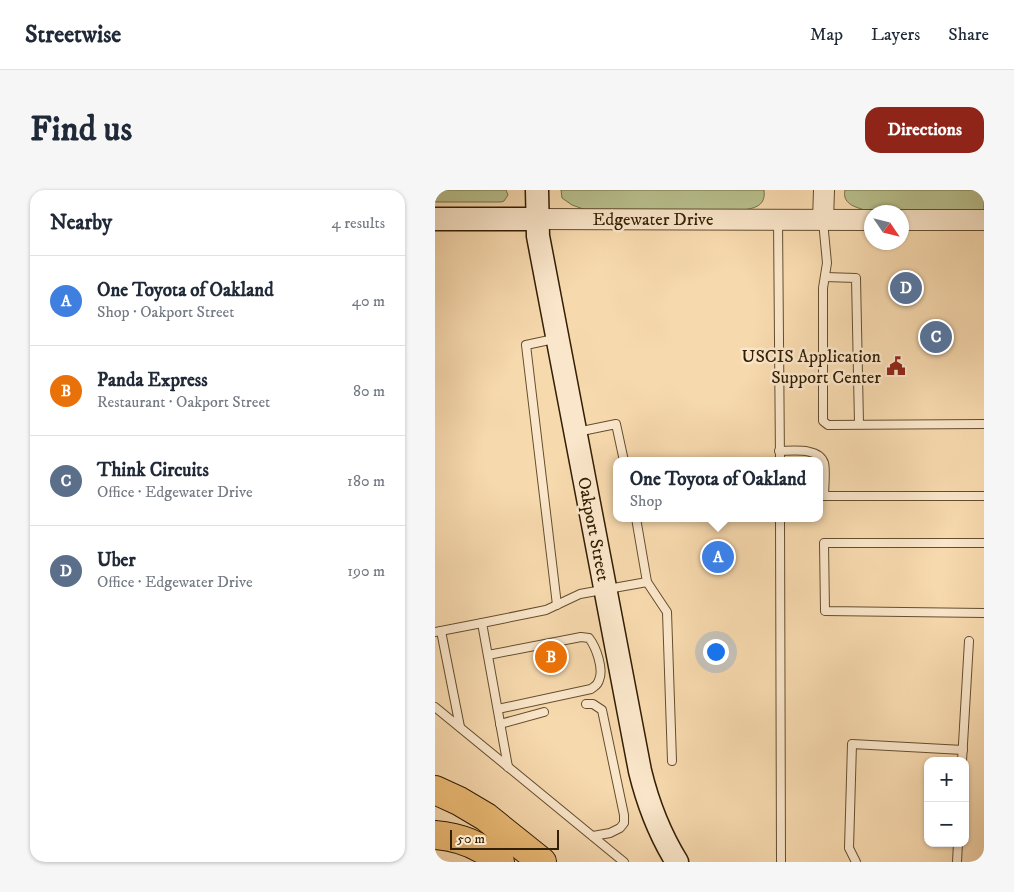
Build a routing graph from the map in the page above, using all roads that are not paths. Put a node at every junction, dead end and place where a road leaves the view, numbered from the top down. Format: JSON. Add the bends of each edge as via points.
{"nodes":[{"id":1,"x":537,"y":190,"type":"edge"},
{"id":2,"x":824,"y":190,"type":"edge"},
{"id":3,"x":435,"y":219,"type":"edge"},
{"id":4,"x":537,"y":219,"type":"junction"},
{"id":5,"x":778,"y":220,"type":"junction"},
{"id":6,"x":823,"y":220,"type":"junction"},
{"id":7,"x":864,"y":220,"type":"edge"},
{"id":8,"x":909,"y":220,"type":"edge"},
{"id":9,"x":984,"y":221,"type":"edge"},
{"id":10,"x":825,"y":277,"type":"junction"},
{"id":11,"x":557,"y":339,"type":"junction"},
{"id":12,"x":859,"y":424,"type":"junction"},
{"id":13,"x":984,"y":424,"type":"edge"},
{"id":14,"x":575,"y":432,"type":"junction"},
{"id":15,"x":779,"y":451,"type":"junction"},
{"id":16,"x":623,"y":457,"type":"edge"},
{"id":17,"x":779,"y":457,"type":"edge"},
{"id":18,"x":820,"y":457,"type":"edge"},
{"id":19,"x":823,"y":462,"type":"edge"},
{"id":20,"x":984,"y":496,"type":"edge"},
{"id":21,"x":637,"y":522,"type":"edge"},
{"id":22,"x":780,"y":522,"type":"edge"},
{"id":23,"x":984,"y":543,"type":"edge"},
{"id":24,"x":647,"y":582,"type":"junction"},
{"id":25,"x":605,"y":589,"type":"junction"},
{"id":26,"x":557,"y":605,"type":"junction"},
{"id":27,"x":984,"y":614,"type":"edge"},
{"id":28,"x":482,"y":623,"type":"junction"},
{"id":29,"x":438,"y":631,"type":"edge"},
{"id":30,"x":969,"y":641,"type":"dead end"},
{"id":31,"x":488,"y":655,"type":"junction"},
{"id":32,"x":586,"y":704,"type":"dead end"},
{"id":33,"x":435,"y":707,"type":"edge"},
{"id":34,"x":498,"y":709,"type":"junction"},
{"id":35,"x":544,"y":712,"type":"dead end"},
{"id":36,"x":500,"y":724,"type":"junction"},
{"id":37,"x":459,"y":727,"type":"junction"},
{"id":38,"x":963,"y":750,"type":"junction"},
{"id":39,"x":962,"y":757,"type":"edge"},
{"id":40,"x":671,"y":761,"type":"dead end"},
{"id":41,"x":508,"y":767,"type":"junction"},
{"id":42,"x":435,"y":790,"type":"edge"},
{"id":43,"x":435,"y":834,"type":"edge"},
{"id":44,"x":597,"y":836,"type":"junction"},
{"id":45,"x":958,"y":847,"type":"edge"},
{"id":46,"x":500,"y":862,"type":"edge"},
{"id":47,"x":542,"y":862,"type":"edge"},
{"id":48,"x":625,"y":862,"type":"edge"},
{"id":49,"x":677,"y":862,"type":"edge"},
{"id":50,"x":781,"y":862,"type":"edge"},
{"id":51,"x":856,"y":862,"type":"edge"},
{"id":52,"x":957,"y":862,"type":"edge"}],
"edges":[{"from":1,"to":4,"type":"main road","name":"Oakport Street"},
{"from":2,"to":6,"type":"street"},
{"from":3,"to":4,"type":"main road","name":"Edgewater Drive"},
{"from":4,"to":5,"type":"street","name":"Edgewater Drive"},
{"from":4,"to":11,"type":"main road","name":"Oakport Street"},
{"from":5,"to":6,"type":"street","name":"Edgewater Drive"},
{"from":5,"to":15,"type":"lane"},
{"from":6,"to":7,"type":"street","name":"Edgewater Drive"},
{"from":6,"to":10,"type":"lane"},
{"from":8,"to":9,"type":"street"},
{"from":10,"to":12,"type":"lane","via":[[856,278]]},
{"from":10,"to":12,"type":"lane","via":[[823,421],[828,425]]},
{"from":11,"to":14,"type":"main road","name":"Oakport Street"},
{"from":11,"to":26,"type":"lane","via":[[526,345]]},
{"from":12,"to":13,"type":"lane"},
{"from":14,"to":16,"type":"lane","via":[[616,424]]},
{"from":14,"to":25,"type":"main road","name":"Oakport Street"},
{"from":15,"to":17,"type":"lane"},
{"from":15,"to":18,"type":"lane","via":[[803,451]]},
{"from":19,"to":20,"type":"lane","via":[[824,496]]},
{"from":21,"to":24,"type":"lane"},
{"from":22,"to":50,"type":"lane"},
{"from":23,"to":27,"type":"lane","via":[[824,542],[825,611]]},
{"from":24,"to":25,"type":"lane"},
{"from":24,"to":40,"type":"lane","via":[[667,612]]},
{"from":25,"to":26,"type":"lane","via":[[580,594]]},
{"from":25,"to":49,"type":"main road","name":"Oakport Street","via":[[647,798],[655,822]]},
{"from":26,"to":28,"type":"lane"},
{"from":28,"to":29,"type":"lane"},
{"from":28,"to":31,"type":"lane"},
{"from":29,"to":37,"type":"lane"},
{"from":30,"to":38,"type":"lane"},
{"from":31,"to":34,"type":"lane"},
{"from":31,"to":34,"type":"lane","via":[[589,638],[594,644],[601,674],[599,683],[591,689]]},
{"from":32,"to":44,"type":"lane","via":[[602,710],[624,814],[624,824],[620,828]]},
{"from":33,"to":37,"type":"lane"},
{"from":34,"to":36,"type":"lane"},
{"from":35,"to":36,"type":"lane"},
{"from":36,"to":41,"type":"lane"},
{"from":37,"to":41,"type":"lane"},
{"from":38,"to":39,"type":"lane"},
{"from":38,"to":51,"type":"lane","via":[[852,744],[849,848]]},
{"from":41,"to":44,"type":"lane"},
{"from":42,"to":47,"type":"highway","via":[[486,817]]},
{"from":43,"to":46,"type":"highway","via":[[474,844]]},
{"from":44,"to":48,"type":"lane"},
{"from":45,"to":52,"type":"lane"}]}
